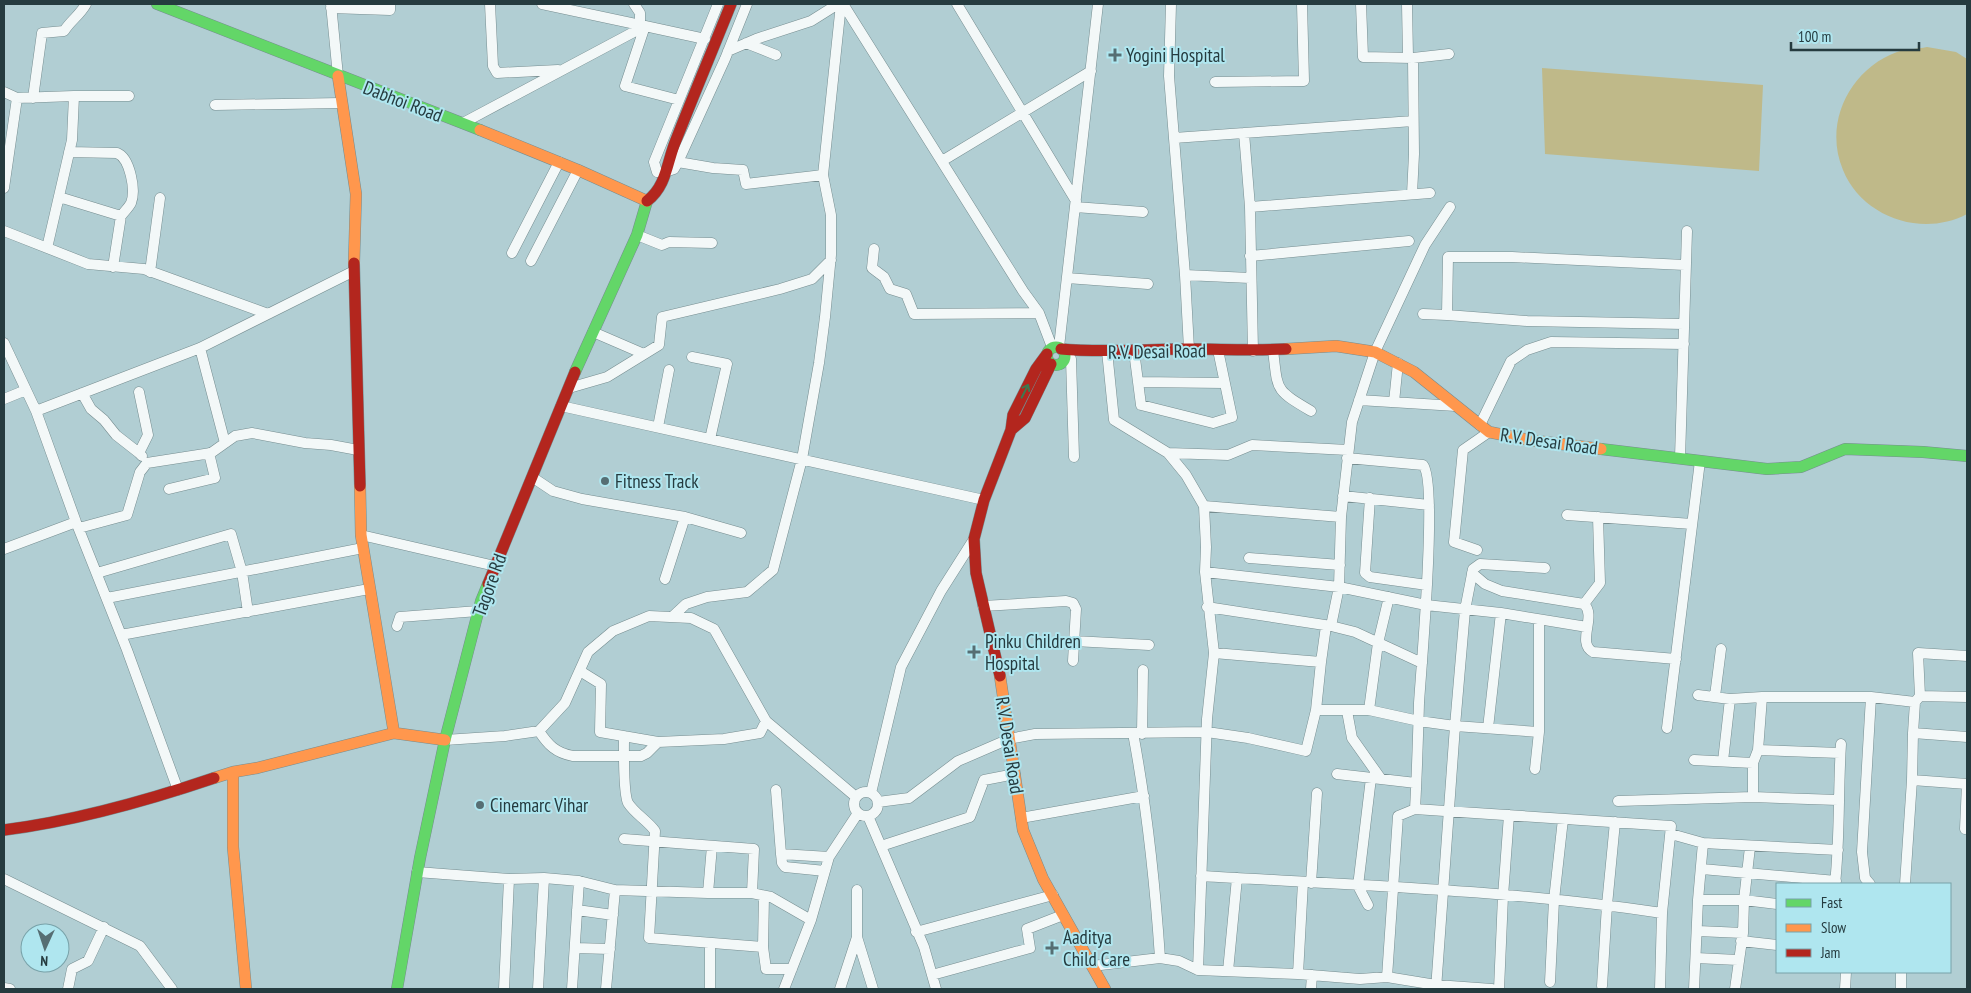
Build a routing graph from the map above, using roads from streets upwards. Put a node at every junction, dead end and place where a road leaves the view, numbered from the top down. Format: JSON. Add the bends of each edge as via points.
{"nodes":[{"id":1,"x":86,"y":4,"type":"edge"},
{"id":2,"x":157,"y":4,"type":"edge"},
{"id":3,"x":390,"y":4,"type":"edge"},
{"id":4,"x":490,"y":4,"type":"edge"},
{"id":5,"x":542,"y":4,"type":"edge"},
{"id":6,"x":634,"y":4,"type":"edge"},
{"id":7,"x":718,"y":4,"type":"edge"},
{"id":8,"x":731,"y":4,"type":"edge"},
{"id":9,"x":747,"y":4,"type":"edge"},
{"id":10,"x":841,"y":4,"type":"edge"},
{"id":11,"x":958,"y":4,"type":"edge"},
{"id":12,"x":1098,"y":4,"type":"edge"},
{"id":13,"x":1171,"y":4,"type":"edge"},
{"id":14,"x":1302,"y":4,"type":"edge"},
{"id":15,"x":1361,"y":4,"type":"edge"},
{"id":16,"x":1407,"y":4,"type":"edge"},
{"id":17,"x":331,"y":6,"type":"edge"},
{"id":18,"x":642,"y":25,"type":"junction"},
{"id":19,"x":705,"y":39,"type":"junction"},
{"id":20,"x":746,"y":43,"type":"junction"},
{"id":21,"x":728,"y":51,"type":"junction"},
{"id":22,"x":1449,"y":54,"type":"dead end"},
{"id":23,"x":776,"y":55,"type":"dead end"},
{"id":24,"x":1410,"y":57,"type":"junction"},
{"id":25,"x":562,"y":70,"type":"junction"},
{"id":26,"x":1091,"y":71,"type":"junction"},
{"id":27,"x":338,"y":76,"type":"junction"},
{"id":28,"x":1215,"y":82,"type":"dead end"},
{"id":29,"x":4,"y":92,"type":"edge"},
{"id":30,"x":74,"y":96,"type":"junction"},
{"id":31,"x":129,"y":96,"type":"dead end"},
{"id":32,"x":18,"y":98,"type":"junction"},
{"id":33,"x":33,"y":98,"type":"junction"},
{"id":34,"x":679,"y":100,"type":"junction"},
{"id":35,"x":341,"y":103,"type":"junction"},
{"id":36,"x":215,"y":105,"type":"dead end"},
{"id":37,"x":1024,"y":112,"type":"junction"},
{"id":38,"x":1413,"y":121,"type":"junction"},
{"id":39,"x":463,"y":123,"type":"junction"},
{"id":40,"x":1244,"y":132,"type":"junction"},
{"id":41,"x":1174,"y":138,"type":"junction"},
{"id":42,"x":69,"y":152,"type":"junction"},
{"id":43,"x":942,"y":161,"type":"junction"},
{"id":44,"x":558,"y":162,"type":"junction"},
{"id":45,"x":666,"y":166,"type":"junction"},
{"id":46,"x":578,"y":170,"type":"junction"},
{"id":47,"x":823,"y":175,"type":"junction"},
{"id":48,"x":4,"y":188,"type":"edge"},
{"id":49,"x":1430,"y":193,"type":"dead end"},
{"id":50,"x":1412,"y":194,"type":"junction"},
{"id":51,"x":59,"y":197,"type":"junction"},
{"id":52,"x":160,"y":198,"type":"dead end"},
{"id":53,"x":647,"y":202,"type":"junction"},
{"id":54,"x":1075,"y":204,"type":"junction"},
{"id":55,"x":1250,"y":207,"type":"junction"},
{"id":56,"x":1450,"y":207,"type":"dead end"},
{"id":57,"x":1143,"y":212,"type":"dead end"},
{"id":58,"x":122,"y":216,"type":"junction"},
{"id":59,"x":4,"y":231,"type":"edge"},
{"id":60,"x":1687,"y":231,"type":"dead end"},
{"id":61,"x":637,"y":235,"type":"junction"},
{"id":62,"x":1409,"y":241,"type":"dead end"},
{"id":63,"x":712,"y":243,"type":"dead end"},
{"id":64,"x":47,"y":248,"type":"junction"},
{"id":65,"x":874,"y":249,"type":"dead end"},
{"id":66,"x":512,"y":253,"type":"dead end"},
{"id":67,"x":1250,"y":256,"type":"junction"},
{"id":68,"x":831,"y":260,"type":"junction"},
{"id":69,"x":531,"y":261,"type":"dead end"},
{"id":70,"x":1685,"y":265,"type":"junction"},
{"id":71,"x":113,"y":266,"type":"junction"},
{"id":72,"x":354,"y":271,"type":"junction"},
{"id":73,"x":150,"y":272,"type":"junction"},
{"id":74,"x":1185,"y":275,"type":"junction"},
{"id":75,"x":1067,"y":278,"type":"junction"},
{"id":76,"x":1250,"y":278,"type":"junction"},
{"id":77,"x":1148,"y":284,"type":"dead end"},
{"id":78,"x":1039,"y":313,"type":"junction"},
{"id":79,"x":268,"y":314,"type":"junction"},
{"id":80,"x":1423,"y":314,"type":"dead end"},
{"id":81,"x":1447,"y":315,"type":"junction"},
{"id":82,"x":1684,"y":324,"type":"junction"},
{"id":83,"x":593,"y":332,"type":"junction"},
{"id":84,"x":4,"y":343,"type":"edge"},
{"id":85,"x":1684,"y":344,"type":"junction"},
{"id":86,"x":200,"y":348,"type":"junction"},
{"id":87,"x":1189,"y":350,"type":"junction"},
{"id":88,"x":1218,"y":350,"type":"junction"},
{"id":89,"x":1273,"y":350,"type":"junction"},
{"id":90,"x":1107,"y":351,"type":"junction"},
{"id":91,"x":1134,"y":351,"type":"junction"},
{"id":92,"x":1253,"y":351,"type":"junction"},
{"id":93,"x":1375,"y":352,"type":"junction"},
{"id":94,"x":644,"y":354,"type":"junction"},
{"id":95,"x":1058,"y":354,"type":"junction"},
{"id":96,"x":7,"y":355,"type":"edge"},
{"id":97,"x":692,"y":357,"type":"dead end"},
{"id":98,"x":1398,"y":363,"type":"junction"},
{"id":99,"x":669,"y":370,"type":"dead end"},
{"id":100,"x":1138,"y":382,"type":"junction"},
{"id":101,"x":1224,"y":383,"type":"junction"},
{"id":102,"x":26,"y":390,"type":"junction"},
{"id":103,"x":568,"y":390,"type":"junction"},
{"id":104,"x":139,"y":392,"type":"dead end"},
{"id":105,"x":82,"y":393,"type":"junction"},
{"id":106,"x":4,"y":400,"type":"edge"},
{"id":107,"x":1359,"y":400,"type":"junction"},
{"id":108,"x":1394,"y":402,"type":"junction"},
{"id":109,"x":562,"y":406,"type":"junction"},
{"id":110,"x":1456,"y":406,"type":"junction"},
{"id":111,"x":36,"y":411,"type":"junction"},
{"id":112,"x":1311,"y":411,"type":"dead end"},
{"id":113,"x":658,"y":427,"type":"junction"},
{"id":114,"x":1484,"y":429,"type":"junction"},
{"id":115,"x":710,"y":439,"type":"junction"},
{"id":116,"x":225,"y":443,"type":"junction"},
{"id":117,"x":358,"y":450,"type":"junction"},
{"id":118,"x":139,"y":452,"type":"junction"},
{"id":119,"x":209,"y":453,"type":"junction"},
{"id":120,"x":1168,"y":453,"type":"junction"},
{"id":121,"x":1348,"y":454,"type":"junction"},
{"id":122,"x":1967,"y":456,"type":"edge"},
{"id":123,"x":1074,"y":457,"type":"dead end"},
{"id":124,"x":1680,"y":458,"type":"junction"},
{"id":125,"x":802,"y":459,"type":"junction"},
{"id":126,"x":1700,"y":461,"type":"junction"},
{"id":127,"x":146,"y":464,"type":"junction"},
{"id":128,"x":532,"y":478,"type":"junction"},
{"id":129,"x":169,"y":489,"type":"dead end"},
{"id":130,"x":1343,"y":496,"type":"junction"},
{"id":131,"x":1370,"y":498,"type":"junction"},
{"id":132,"x":984,"y":500,"type":"junction"},
{"id":133,"x":1429,"y":505,"type":"junction"},
{"id":134,"x":1204,"y":506,"type":"junction"},
{"id":135,"x":1567,"y":515,"type":"dead end"},
{"id":136,"x":685,"y":517,"type":"junction"},
{"id":137,"x":1341,"y":517,"type":"junction"},
{"id":138,"x":1598,"y":518,"type":"junction"},
{"id":139,"x":1692,"y":524,"type":"junction"},
{"id":140,"x":77,"y":525,"type":"junction"},
{"id":141,"x":741,"y":533,"type":"dead end"},
{"id":142,"x":361,"y":535,"type":"junction"},
{"id":143,"x":974,"y":539,"type":"junction"},
{"id":144,"x":363,"y":548,"type":"junction"},
{"id":145,"x":4,"y":549,"type":"edge"},
{"id":146,"x":1477,"y":550,"type":"dead end"},
{"id":147,"x":1249,"y":558,"type":"dead end"},
{"id":148,"x":1340,"y":565,"type":"junction"},
{"id":149,"x":495,"y":566,"type":"junction"},
{"id":150,"x":1545,"y":568,"type":"dead end"},
{"id":151,"x":242,"y":572,"type":"junction"},
{"id":152,"x":1205,"y":572,"type":"junction"},
{"id":153,"x":97,"y":573,"type":"junction"},
{"id":154,"x":1472,"y":573,"type":"junction"},
{"id":155,"x":664,"y":579,"type":"dead end"},
{"id":156,"x":1427,"y":586,"type":"junction"},
{"id":157,"x":1339,"y":587,"type":"junction"},
{"id":158,"x":369,"y":589,"type":"junction"},
{"id":159,"x":1389,"y":597,"type":"junction"},
{"id":160,"x":107,"y":598,"type":"junction"},
{"id":161,"x":1584,"y":604,"type":"junction"},
{"id":162,"x":1426,"y":605,"type":"junction"},
{"id":163,"x":983,"y":606,"type":"junction"},
{"id":164,"x":1208,"y":607,"type":"junction"},
{"id":165,"x":1466,"y":610,"type":"junction"},
{"id":166,"x":478,"y":611,"type":"junction"},
{"id":167,"x":248,"y":612,"type":"junction"},
{"id":168,"x":1501,"y":613,"type":"junction"},
{"id":169,"x":672,"y":617,"type":"junction"},
{"id":170,"x":1539,"y":620,"type":"junction"},
{"id":171,"x":397,"y":626,"type":"dead end"},
{"id":172,"x":1329,"y":626,"type":"junction"},
{"id":173,"x":1587,"y":627,"type":"junction"},
{"id":174,"x":121,"y":635,"type":"junction"},
{"id":175,"x":1074,"y":641,"type":"junction"},
{"id":176,"x":1378,"y":643,"type":"junction"},
{"id":177,"x":1149,"y":644,"type":"dead end"},
{"id":178,"x":1721,"y":649,"type":"dead end"},
{"id":179,"x":1214,"y":653,"type":"junction"},
{"id":180,"x":1967,"y":656,"type":"edge"},
{"id":181,"x":1676,"y":659,"type":"junction"},
{"id":182,"x":1073,"y":661,"type":"dead end"},
{"id":183,"x":1321,"y":662,"type":"junction"},
{"id":184,"x":1422,"y":664,"type":"junction"},
{"id":185,"x":1143,"y":670,"type":"dead end"},
{"id":186,"x":580,"y":671,"type":"junction"},
{"id":187,"x":1698,"y":695,"type":"dead end"},
{"id":188,"x":1715,"y":696,"type":"junction"},
{"id":189,"x":1762,"y":697,"type":"junction"},
{"id":190,"x":1870,"y":697,"type":"junction"},
{"id":191,"x":1967,"y":698,"type":"edge"},
{"id":192,"x":1730,"y":699,"type":"junction"},
{"id":193,"x":1917,"y":699,"type":"junction"},
{"id":194,"x":1316,"y":710,"type":"junction"},
{"id":195,"x":1368,"y":710,"type":"junction"},
{"id":196,"x":1347,"y":711,"type":"junction"},
{"id":197,"x":766,"y":721,"type":"junction"},
{"id":198,"x":1419,"y":721,"type":"junction"},
{"id":199,"x":1455,"y":726,"type":"junction"},
{"id":200,"x":1488,"y":728,"type":"junction"},
{"id":201,"x":1667,"y":728,"type":"dead end"},
{"id":202,"x":539,"y":732,"type":"junction"},
{"id":203,"x":1207,"y":732,"type":"junction"},
{"id":204,"x":1539,"y":732,"type":"junction"},
{"id":205,"x":394,"y":733,"type":"junction"},
{"id":206,"x":1913,"y":733,"type":"junction"},
{"id":207,"x":1138,"y":734,"type":"junction"},
{"id":208,"x":624,"y":736,"type":"junction"},
{"id":209,"x":1967,"y":737,"type":"edge"},
{"id":210,"x":1009,"y":739,"type":"junction"},
{"id":211,"x":445,"y":740,"type":"junction"},
{"id":212,"x":658,"y":742,"type":"junction"},
{"id":213,"x":1758,"y":750,"type":"junction"},
{"id":214,"x":625,"y":756,"type":"junction"},
{"id":215,"x":1694,"y":760,"type":"dead end"},
{"id":216,"x":1723,"y":762,"type":"junction"},
{"id":217,"x":1754,"y":763,"type":"junction"},
{"id":218,"x":1535,"y":769,"type":"dead end"},
{"id":219,"x":233,"y":772,"type":"junction"},
{"id":220,"x":1014,"y":774,"type":"junction"},
{"id":221,"x":1337,"y":774,"type":"dead end"},
{"id":222,"x":1376,"y":778,"type":"junction"},
{"id":223,"x":1912,"y":780,"type":"junction"},
{"id":224,"x":1416,"y":783,"type":"junction"},
{"id":225,"x":1967,"y":784,"type":"edge"},
{"id":226,"x":178,"y":790,"type":"junction"},
{"id":227,"x":776,"y":790,"type":"dead end"},
{"id":228,"x":1317,"y":792,"type":"dead end"},
{"id":229,"x":871,"y":793,"type":"junction"},
{"id":230,"x":1144,"y":796,"type":"junction"},
{"id":231,"x":856,"y":797,"type":"junction"},
{"id":232,"x":1753,"y":797,"type":"junction"},
{"id":233,"x":1618,"y":800,"type":"dead end"},
{"id":234,"x":1838,"y":800,"type":"junction"},
{"id":235,"x":878,"y":802,"type":"junction"},
{"id":236,"x":1415,"y":809,"type":"junction"},
{"id":237,"x":1448,"y":811,"type":"junction"},
{"id":238,"x":863,"y":814,"type":"junction"},
{"id":239,"x":1509,"y":815,"type":"junction"},
{"id":240,"x":1021,"y":818,"type":"junction"},
{"id":241,"x":1563,"y":819,"type":"junction"},
{"id":242,"x":1616,"y":822,"type":"junction"},
{"id":243,"x":1965,"y":829,"type":"dead end"},
{"id":244,"x":4,"y":830,"type":"edge"},
{"id":245,"x":1671,"y":834,"type":"junction"},
{"id":246,"x":624,"y":839,"type":"dead end"},
{"id":247,"x":656,"y":841,"type":"junction"},
{"id":248,"x":1703,"y":844,"type":"junction"},
{"id":249,"x":712,"y":846,"type":"junction"},
{"id":250,"x":881,"y":846,"type":"junction"},
{"id":251,"x":1750,"y":847,"type":"junction"},
{"id":252,"x":1838,"y":850,"type":"junction"},
{"id":253,"x":781,"y":854,"type":"junction"},
{"id":254,"x":829,"y":857,"type":"junction"},
{"id":255,"x":1702,"y":869,"type":"junction"},
{"id":256,"x":825,"y":871,"type":"junction"},
{"id":257,"x":418,"y":872,"type":"junction"},
{"id":258,"x":1747,"y":874,"type":"junction"},
{"id":259,"x":1201,"y":876,"type":"junction"},
{"id":260,"x":544,"y":878,"type":"junction"},
{"id":261,"x":1237,"y":878,"type":"junction"},
{"id":262,"x":4,"y":879,"type":"edge"},
{"id":263,"x":509,"y":879,"type":"junction"},
{"id":264,"x":579,"y":880,"type":"junction"},
{"id":265,"x":1307,"y":883,"type":"junction"},
{"id":266,"x":1835,"y":883,"type":"edge"},
{"id":267,"x":1869,"y":883,"type":"edge"},
{"id":268,"x":1905,"y":883,"type":"edge"},
{"id":269,"x":1358,"y":886,"type":"junction"},
{"id":270,"x":1392,"y":888,"type":"junction"},
{"id":271,"x":615,"y":890,"type":"junction"},
{"id":272,"x":857,"y":890,"type":"dead end"},
{"id":273,"x":650,"y":891,"type":"junction"},
{"id":274,"x":1443,"y":891,"type":"junction"},
{"id":275,"x":708,"y":893,"type":"junction"},
{"id":276,"x":752,"y":893,"type":"junction"},
{"id":277,"x":1053,"y":895,"type":"junction"},
{"id":278,"x":764,"y":896,"type":"junction"},
{"id":279,"x":1503,"y":896,"type":"junction"},
{"id":280,"x":1554,"y":900,"type":"junction"},
{"id":281,"x":1698,"y":900,"type":"junction"},
{"id":282,"x":1744,"y":900,"type":"junction"},
{"id":283,"x":1607,"y":904,"type":"junction"},
{"id":284,"x":1776,"y":904,"type":"edge"},
{"id":285,"x":1368,"y":905,"type":"dead end"},
{"id":286,"x":577,"y":910,"type":"junction"},
{"id":287,"x":1662,"y":913,"type":"junction"},
{"id":288,"x":613,"y":914,"type":"junction"},
{"id":289,"x":1063,"y":915,"type":"junction"},
{"id":290,"x":811,"y":920,"type":"junction"},
{"id":291,"x":104,"y":927,"type":"junction"},
{"id":292,"x":1698,"y":931,"type":"junction"},
{"id":293,"x":916,"y":932,"type":"junction"},
{"id":294,"x":1742,"y":937,"type":"junction"},
{"id":295,"x":857,"y":938,"type":"junction"},
{"id":296,"x":710,"y":942,"type":"junction"},
{"id":297,"x":1776,"y":945,"type":"edge"},
{"id":298,"x":763,"y":947,"type":"junction"},
{"id":299,"x":575,"y":948,"type":"junction"},
{"id":300,"x":610,"y":949,"type":"junction"},
{"id":301,"x":1160,"y":958,"type":"junction"},
{"id":302,"x":1696,"y":958,"type":"junction"},
{"id":303,"x":1738,"y":960,"type":"junction"},
{"id":304,"x":1092,"y":966,"type":"junction"},
{"id":305,"x":792,"y":969,"type":"junction"},
{"id":306,"x":1198,"y":970,"type":"junction"},
{"id":307,"x":1228,"y":970,"type":"junction"},
{"id":308,"x":1846,"y":973,"type":"edge"},
{"id":309,"x":1901,"y":973,"type":"edge"},
{"id":310,"x":1298,"y":974,"type":"junction"},
{"id":311,"x":932,"y":975,"type":"junction"},
{"id":312,"x":1312,"y":975,"type":"junction"},
{"id":313,"x":1387,"y":978,"type":"junction"},
{"id":314,"x":1550,"y":982,"type":"dead end"},
{"id":315,"x":1602,"y":986,"type":"dead end"},
{"id":316,"x":1436,"y":987,"type":"edge"},
{"id":317,"x":4,"y":988,"type":"edge"},
{"id":318,"x":10,"y":989,"type":"edge"},
{"id":319,"x":68,"y":989,"type":"edge"},
{"id":320,"x":172,"y":989,"type":"edge"},
{"id":321,"x":246,"y":989,"type":"edge"},
{"id":322,"x":397,"y":989,"type":"edge"},
{"id":323,"x":504,"y":989,"type":"edge"},
{"id":324,"x":538,"y":989,"type":"edge"},
{"id":325,"x":572,"y":989,"type":"edge"},
{"id":326,"x":606,"y":989,"type":"edge"},
{"id":327,"x":710,"y":989,"type":"edge"},
{"id":328,"x":784,"y":989,"type":"edge"},
{"id":329,"x":840,"y":989,"type":"edge"},
{"id":330,"x":873,"y":989,"type":"edge"},
{"id":331,"x":936,"y":989,"type":"edge"},
{"id":332,"x":1105,"y":989,"type":"edge"},
{"id":333,"x":1311,"y":989,"type":"edge"},
{"id":334,"x":1492,"y":989,"type":"edge"},
{"id":335,"x":1498,"y":989,"type":"edge"},
{"id":336,"x":1660,"y":989,"type":"edge"},
{"id":337,"x":1694,"y":989,"type":"edge"},
{"id":338,"x":1735,"y":989,"type":"edge"},
{"id":339,"x":1846,"y":989,"type":"edge"},
{"id":340,"x":1901,"y":989,"type":"edge"}],
"edges":[{"from":1,"to":33,"type":"street","via":[[64,31],[42,33]]},
{"from":2,"to":27,"type":"street","name":"Dabhoi Road"},
{"from":3,"to":17,"type":"street","via":[[390,10]]},
{"from":4,"to":25,"type":"street","via":[[493,66],[497,72]]},
{"from":5,"to":18,"type":"street"},
{"from":6,"to":18,"type":"street"},
{"from":7,"to":19,"type":"street"},
{"from":8,"to":45,"type":"street","name":"Tagore Rd"},
{"from":9,"to":21,"type":"street"},
{"from":10,"to":20,"type":"street","via":[[811,21]]},
{"from":10,"to":43,"type":"street"},
{"from":10,"to":47,"type":"street"},
{"from":11,"to":37,"type":"street"},
{"from":12,"to":26,"type":"street"},
{"from":13,"to":41,"type":"street","via":[[1169,76]]},
{"from":14,"to":28,"type":"street","via":[[1304,81]]},
{"from":15,"to":24,"type":"street","via":[[1363,57]]},
{"from":16,"to":24,"type":"street"},
{"from":17,"to":27,"type":"street"},
{"from":18,"to":19,"type":"street"},
{"from":18,"to":25,"type":"street"},
{"from":18,"to":34,"type":"street","via":[[625,86]]},
{"from":19,"to":34,"type":"street"},
{"from":20,"to":21,"type":"street"},
{"from":20,"to":23,"type":"street"},
{"from":21,"to":45,"type":"street"},
{"from":22,"to":24,"type":"street"},
{"from":24,"to":38,"type":"street"},
{"from":25,"to":39,"type":"street"},
{"from":26,"to":37,"type":"street"},
{"from":26,"to":54,"type":"street"},
{"from":27,"to":35,"type":"street"},
{"from":27,"to":39,"type":"street","name":"Dabhoi Road"},
{"from":29,"to":32,"type":"street"},
{"from":30,"to":31,"type":"street"},
{"from":30,"to":33,"type":"street"},
{"from":30,"to":42,"type":"street"},
{"from":32,"to":33,"type":"street"},
{"from":32,"to":48,"type":"street"},
{"from":34,"to":45,"type":"street","via":[[654,162]]},
{"from":35,"to":36,"type":"street"},
{"from":35,"to":72,"type":"street","via":[[356,194]]},
{"from":37,"to":43,"type":"street"},
{"from":37,"to":54,"type":"street"},
{"from":38,"to":40,"type":"street"},
{"from":38,"to":50,"type":"street"},
{"from":39,"to":44,"type":"street","name":"Dabhoi Road"},
{"from":40,"to":41,"type":"street"},
{"from":40,"to":55,"type":"street"},
{"from":41,"to":74,"type":"street"},
{"from":42,"to":51,"type":"street"},
{"from":42,"to":58,"type":"street","via":[[116,153],[125,159],[132,181],[132,203]]},
{"from":43,"to":78,"type":"street"},
{"from":44,"to":46,"type":"street","name":"Dabhoi Road"},
{"from":44,"to":66,"type":"street"},
{"from":45,"to":47,"type":"street","via":[[743,170],[746,184]]},
{"from":45,"to":53,"type":"street","name":"Tagore Rd","via":[[653,198]]},
{"from":46,"to":53,"type":"street","name":"Dabhoi Road"},
{"from":46,"to":69,"type":"street"},
{"from":47,"to":68,"type":"street","via":[[831,215]]},
{"from":49,"to":50,"type":"street"},
{"from":50,"to":55,"type":"street"},
{"from":51,"to":58,"type":"street"},
{"from":51,"to":64,"type":"street"},
{"from":52,"to":73,"type":"street"},
{"from":53,"to":61,"type":"street","name":"Tagore Rd"},
{"from":54,"to":57,"type":"street"},
{"from":54,"to":75,"type":"street"},
{"from":55,"to":67,"type":"street"},
{"from":56,"to":93,"type":"street","via":[[1425,245]]},
{"from":58,"to":71,"type":"street"},
{"from":59,"to":64,"type":"street"},
{"from":60,"to":70,"type":"street"},
{"from":61,"to":63,"type":"street","via":[[662,245],[669,242]]},
{"from":61,"to":83,"type":"street","name":"Tagore Rd"},
{"from":62,"to":67,"type":"street"},
{"from":64,"to":71,"type":"street","via":[[88,264]]},
{"from":65,"to":78,"type":"street","via":[[872,268],[884,277],[890,289],[906,294],[914,314]]},
{"from":67,"to":76,"type":"street"},
{"from":68,"to":94,"type":"street","via":[[812,279],[662,316],[659,345]]},
{"from":68,"to":125,"type":"street","via":[[819,363]]},
{"from":70,"to":81,"type":"street","via":[[1448,257]]},
{"from":70,"to":82,"type":"street"},
{"from":71,"to":73,"type":"street"},
{"from":72,"to":79,"type":"street"},
{"from":72,"to":117,"type":"street"},
{"from":73,"to":79,"type":"street"},
{"from":74,"to":76,"type":"street"},
{"from":74,"to":87,"type":"street"},
{"from":75,"to":77,"type":"street"},
{"from":75,"to":95,"type":"street"},
{"from":76,"to":92,"type":"street"},
{"from":78,"to":95,"type":"street"},
{"from":79,"to":86,"type":"street"},
{"from":80,"to":81,"type":"street"},
{"from":81,"to":82,"type":"street","via":[[1527,321]]},
{"from":82,"to":85,"type":"street"},
{"from":83,"to":94,"type":"street"},
{"from":83,"to":103,"type":"street","name":"Tagore Rd"},
{"from":84,"to":96,"type":"street"},
{"from":85,"to":114,"type":"street","via":[[1552,342],[1528,350],[1511,361]]},
{"from":85,"to":124,"type":"street"},
{"from":86,"to":105,"type":"street"},
{"from":86,"to":116,"type":"street"},
{"from":87,"to":88,"type":"street","name":"R.V. Desai Road"},
{"from":87,"to":91,"type":"street","name":"R.V. Desai Road"},
{"from":88,"to":92,"type":"street","name":"R.V. Desai Road"},
{"from":88,"to":101,"type":"street"},
{"from":89,"to":92,"type":"street","name":"R.V. Desai Road"},
{"from":89,"to":93,"type":"street","name":"R.V. Desai Road","via":[[1336,346]]},
{"from":89,"to":112,"type":"street","via":[[1280,390]]},
{"from":90,"to":91,"type":"street","name":"R.V. Desai Road"},
{"from":90,"to":95,"type":"street","name":"R.V. Desai Road"},
{"from":90,"to":120,"type":"street","via":[[1114,420]]},
{"from":91,"to":100,"type":"street"},
{"from":93,"to":98,"type":"street","name":"R.V. Desai Road"},
{"from":93,"to":107,"type":"street"},
{"from":94,"to":103,"type":"street","via":[[607,377]]},
{"from":95,"to":123,"type":"street"},
{"from":95,"to":132,"type":"street","name":"R.V. Desai Road","via":[[1036,369],[1012,414],[1011,430]]},
{"from":96,"to":102,"type":"street"},
{"from":97,"to":115,"type":"street","via":[[727,364]]},
{"from":98,"to":108,"type":"street"},
{"from":98,"to":110,"type":"street","name":"R.V. Desai Road"},
{"from":99,"to":113,"type":"street"},
{"from":100,"to":101,"type":"street"},
{"from":100,"to":101,"type":"street","via":[[1141,405],[1213,423],[1232,417]]},
{"from":102,"to":106,"type":"street"},
{"from":102,"to":111,"type":"street"},
{"from":103,"to":109,"type":"street","name":"Tagore Rd"},
{"from":104,"to":118,"type":"street","via":[[148,435]]},
{"from":105,"to":111,"type":"street"},
{"from":105,"to":118,"type":"street","via":[[116,435]]},
{"from":107,"to":108,"type":"street"},
{"from":107,"to":121,"type":"street"},
{"from":108,"to":110,"type":"street"},
{"from":109,"to":113,"type":"street"},
{"from":109,"to":128,"type":"street","name":"Tagore Rd"},
{"from":110,"to":114,"type":"street","name":"R.V. Desai Road"},
{"from":111,"to":140,"type":"street"},
{"from":113,"to":115,"type":"street"},
{"from":114,"to":124,"type":"street","name":"R.V. Desai Road","via":[[1529,440]]},
{"from":114,"to":146,"type":"street","via":[[1463,450],[1454,542]]},
{"from":115,"to":125,"type":"street"},
{"from":116,"to":117,"type":"street","via":[[235,436],[252,433]]},
{"from":116,"to":119,"type":"street"},
{"from":117,"to":142,"type":"street"},
{"from":118,"to":127,"type":"street"},
{"from":119,"to":127,"type":"street"},
{"from":119,"to":129,"type":"street","via":[[215,478]]},
{"from":120,"to":121,"type":"street","via":[[1228,455],[1252,445]]},
{"from":120,"to":134,"type":"street","via":[[1186,475]]},
{"from":121,"to":130,"type":"street"},
{"from":121,"to":133,"type":"street","via":[[1423,465],[1427,470]]},
{"from":122,"to":126,"type":"street","name":"R.V. Desai Road","via":[[1845,449],[1801,467],[1781,470]]},
{"from":124,"to":126,"type":"street","name":"R.V. Desai Road"},
{"from":125,"to":132,"type":"street"},
{"from":125,"to":169,"type":"street","via":[[773,570],[747,592],[706,597],[686,604]]},
{"from":126,"to":139,"type":"street"},
{"from":127,"to":140,"type":"street","via":[[140,472],[127,515]]},
{"from":128,"to":136,"type":"street","via":[[553,491],[582,499]]},
{"from":128,"to":149,"type":"street","name":"Tagore Rd"},
{"from":130,"to":131,"type":"street"},
{"from":130,"to":137,"type":"street"},
{"from":131,"to":133,"type":"street"},
{"from":131,"to":156,"type":"street","via":[[1365,573],[1370,577]]},
{"from":132,"to":143,"type":"street","name":"R.V. Desai Road"},
{"from":133,"to":156,"type":"street"},
{"from":134,"to":137,"type":"street"},
{"from":134,"to":152,"type":"street"},
{"from":135,"to":138,"type":"street"},
{"from":136,"to":141,"type":"street"},
{"from":136,"to":155,"type":"street"},
{"from":137,"to":148,"type":"street"},
{"from":138,"to":139,"type":"street"},
{"from":138,"to":161,"type":"street","via":[[1600,583]]},
{"from":139,"to":181,"type":"street"},
{"from":140,"to":145,"type":"street"},
{"from":140,"to":153,"type":"street"},
{"from":142,"to":144,"type":"street"},
{"from":142,"to":149,"type":"street"},
{"from":143,"to":163,"type":"street","name":"R.V. Desai Road","via":[[976,573]]},
{"from":143,"to":229,"type":"street","via":[[941,591],[901,667]]},
{"from":144,"to":151,"type":"street"},
{"from":144,"to":158,"type":"street"},
{"from":147,"to":148,"type":"street"},
{"from":148,"to":157,"type":"street"},
{"from":149,"to":166,"type":"street","name":"Tagore Rd"},
{"from":150,"to":154,"type":"street","via":[[1480,564]]},
{"from":151,"to":153,"type":"street","via":[[231,534]]},
{"from":151,"to":160,"type":"street"},
{"from":151,"to":167,"type":"street"},
{"from":152,"to":157,"type":"street"},
{"from":152,"to":164,"type":"street"},
{"from":153,"to":160,"type":"street"},
{"from":154,"to":161,"type":"street","via":[[1485,584],[1502,591]]},
{"from":154,"to":165,"type":"street"},
{"from":156,"to":162,"type":"street"},
{"from":157,"to":159,"type":"street"},
{"from":157,"to":172,"type":"street"},
{"from":158,"to":167,"type":"street"},
{"from":158,"to":205,"type":"street"},
{"from":159,"to":162,"type":"street"},
{"from":159,"to":176,"type":"street"},
{"from":160,"to":174,"type":"street"},
{"from":161,"to":173,"type":"street","via":[[1588,611]]},
{"from":162,"to":165,"type":"street"},
{"from":162,"to":184,"type":"street"},
{"from":163,"to":175,"type":"street","via":[[1070,601],[1076,609]]},
{"from":163,"to":210,"type":"street","name":"R.V. Desai Road","via":[[1000,677]]},
{"from":164,"to":172,"type":"street"},
{"from":164,"to":179,"type":"street"},
{"from":165,"to":168,"type":"street"},
{"from":165,"to":199,"type":"street"},
{"from":166,"to":171,"type":"street","via":[[400,617]]},
{"from":166,"to":211,"type":"street","name":"Tagore Rd"},
{"from":167,"to":174,"type":"street"},
{"from":168,"to":170,"type":"street"},
{"from":168,"to":200,"type":"street"},
{"from":169,"to":186,"type":"street","via":[[649,616],[612,632],[588,652]]},
{"from":169,"to":197,"type":"street","via":[[691,618],[714,629]]},
{"from":170,"to":173,"type":"street"},
{"from":170,"to":204,"type":"street"},
{"from":172,"to":176,"type":"street","via":[[1355,632]]},
{"from":172,"to":183,"type":"street"},
{"from":173,"to":181,"type":"street","via":[[1586,644],[1592,652]]},
{"from":174,"to":226,"type":"street"},
{"from":175,"to":177,"type":"street"},
{"from":175,"to":182,"type":"street"},
{"from":176,"to":184,"type":"street"},
{"from":176,"to":195,"type":"street"},
{"from":178,"to":188,"type":"street"},
{"from":179,"to":183,"type":"street"},
{"from":179,"to":203,"type":"street"},
{"from":180,"to":193,"type":"street","via":[[1918,653]]},
{"from":181,"to":201,"type":"street"},
{"from":183,"to":194,"type":"street"},
{"from":184,"to":198,"type":"street"},
{"from":185,"to":207,"type":"street"},
{"from":186,"to":202,"type":"street","via":[[565,703]]},
{"from":186,"to":208,"type":"street","via":[[601,684],[600,732]]},
{"from":187,"to":188,"type":"street"},
{"from":188,"to":192,"type":"street"},
{"from":189,"to":190,"type":"street"},
{"from":189,"to":192,"type":"street"},
{"from":189,"to":213,"type":"street"},
{"from":190,"to":193,"type":"street"},
{"from":190,"to":267,"type":"street","via":[[1862,852]]},
{"from":191,"to":193,"type":"street"},
{"from":192,"to":216,"type":"street"},
{"from":193,"to":206,"type":"street"},
{"from":194,"to":196,"type":"street"},
{"from":194,"to":203,"type":"street","via":[[1306,751]]},
{"from":195,"to":196,"type":"street"},
{"from":195,"to":198,"type":"street"},
{"from":196,"to":222,"type":"street","via":[[1352,738]]},
{"from":197,"to":212,"type":"street","via":[[760,733],[724,739]]},
{"from":197,"to":231,"type":"street"},
{"from":198,"to":199,"type":"street"},
{"from":198,"to":224,"type":"street"},
{"from":199,"to":200,"type":"street"},
{"from":199,"to":237,"type":"street"},
{"from":200,"to":204,"type":"street"},
{"from":202,"to":211,"type":"street"},
{"from":202,"to":214,"type":"street","via":[[547,744],[565,754]]},
{"from":203,"to":207,"type":"street"},
{"from":203,"to":259,"type":"street"},
{"from":204,"to":218,"type":"street"},
{"from":205,"to":211,"type":"street"},
{"from":205,"to":219,"type":"street"},
{"from":206,"to":209,"type":"street"},
{"from":206,"to":223,"type":"street"},
{"from":207,"to":210,"type":"street","via":[[1036,734]]},
{"from":207,"to":230,"type":"street"},
{"from":208,"to":212,"type":"street"},
{"from":208,"to":214,"type":"street"},
{"from":210,"to":220,"type":"street","name":"R.V. Desai Road"},
{"from":210,"to":235,"type":"street","via":[[958,761],[909,798]]},
{"from":211,"to":257,"type":"street","name":"Tagore Rd"},
{"from":212,"to":214,"type":"street","via":[[647,754]]},
{"from":213,"to":217,"type":"street"},
{"from":213,"to":234,"type":"street","via":[[1840,749]]},
{"from":214,"to":247,"type":"street","via":[[626,800],[655,831]]},
{"from":215,"to":216,"type":"street"},
{"from":216,"to":217,"type":"street"},
{"from":217,"to":232,"type":"street"},
{"from":219,"to":226,"type":"street"},
{"from":219,"to":321,"type":"street","via":[[233,847]]},
{"from":220,"to":240,"type":"street","name":"R.V. Desai Road"},
{"from":220,"to":250,"type":"street","via":[[984,780],[970,817]]},
{"from":221,"to":222,"type":"street"},
{"from":222,"to":224,"type":"street"},
{"from":222,"to":269,"type":"street"},
{"from":223,"to":225,"type":"street"},
{"from":223,"to":268,"type":"street"},
{"from":224,"to":236,"type":"street"},
{"from":225,"to":243,"type":"street"},
{"from":226,"to":244,"type":"street","via":[[45,825]]},
{"from":227,"to":253,"type":"street"},
{"from":228,"to":265,"type":"street"},
{"from":229,"to":231,"type":"street","via":[[863,792]]},
{"from":229,"to":235,"type":"street"},
{"from":230,"to":240,"type":"street"},
{"from":230,"to":301,"type":"street"},
{"from":231,"to":238,"type":"street","via":[[854,804]]},
{"from":232,"to":233,"type":"street"},
{"from":232,"to":234,"type":"street"},
{"from":234,"to":252,"type":"street"},
{"from":235,"to":238,"type":"street","via":[[875,813]]},
{"from":236,"to":237,"type":"street"},
{"from":236,"to":270,"type":"street","via":[[1398,816]]},
{"from":237,"to":239,"type":"street"},
{"from":237,"to":274,"type":"street"},
{"from":238,"to":250,"type":"street"},
{"from":238,"to":254,"type":"street"},
{"from":239,"to":241,"type":"street"},
{"from":239,"to":279,"type":"street"},
{"from":240,"to":277,"type":"street","name":"R.V. Desai Road","via":[[1043,879]]},
{"from":241,"to":242,"type":"street"},
{"from":241,"to":280,"type":"street"},
{"from":242,"to":245,"type":"street","via":[[1672,826]]},
{"from":242,"to":283,"type":"street"},
{"from":245,"to":248,"type":"street"},
{"from":245,"to":287,"type":"street"},
{"from":246,"to":247,"type":"street"},
{"from":247,"to":249,"type":"street"},
{"from":247,"to":273,"type":"street"},
{"from":248,"to":251,"type":"street"},
{"from":248,"to":255,"type":"street"},
{"from":249,"to":275,"type":"street"},
{"from":249,"to":276,"type":"street","via":[[754,849]]},
{"from":250,"to":293,"type":"street"},
{"from":251,"to":252,"type":"street"},
{"from":251,"to":258,"type":"street"},
{"from":252,"to":266,"type":"street"},
{"from":253,"to":254,"type":"street"},
{"from":253,"to":256,"type":"street","via":[[785,866]]},
{"from":254,"to":256,"type":"street"},
{"from":255,"to":258,"type":"street"},
{"from":255,"to":281,"type":"street"},
{"from":256,"to":290,"type":"street"},
{"from":257,"to":263,"type":"street"},
{"from":257,"to":322,"type":"street","name":"Tagore Rd"},
{"from":258,"to":266,"type":"street"},
{"from":258,"to":282,"type":"street"},
{"from":259,"to":261,"type":"street"},
{"from":259,"to":306,"type":"street"},
{"from":260,"to":263,"type":"street"},
{"from":260,"to":264,"type":"street"},
{"from":260,"to":324,"type":"street"},
{"from":261,"to":265,"type":"street"},
{"from":261,"to":307,"type":"street"},
{"from":262,"to":291,"type":"street"},
{"from":263,"to":323,"type":"street"},
{"from":264,"to":271,"type":"street"},
{"from":264,"to":286,"type":"street"},
{"from":265,"to":269,"type":"street"},
{"from":265,"to":310,"type":"street"},
{"from":269,"to":270,"type":"street"},
{"from":269,"to":285,"type":"street"},
{"from":270,"to":274,"type":"street"},
{"from":270,"to":313,"type":"street"},
{"from":271,"to":273,"type":"street"},
{"from":271,"to":288,"type":"street"},
{"from":272,"to":295,"type":"street"},
{"from":273,"to":275,"type":"street"},
{"from":273,"to":296,"type":"street","via":[[649,938]]},
{"from":274,"to":279,"type":"street"},
{"from":274,"to":316,"type":"street"},
{"from":275,"to":276,"type":"street"},
{"from":276,"to":278,"type":"street"},
{"from":277,"to":289,"type":"street","name":"R.V. Desai Road"},
{"from":277,"to":293,"type":"street"},
{"from":278,"to":290,"type":"street"},
{"from":278,"to":298,"type":"street"},
{"from":279,"to":280,"type":"street"},
{"from":279,"to":335,"type":"street"},
{"from":280,"to":283,"type":"street"},
{"from":280,"to":314,"type":"street"},
{"from":281,"to":282,"type":"street"},
{"from":281,"to":292,"type":"street"},
{"from":282,"to":284,"type":"street"},
{"from":282,"to":294,"type":"street"},
{"from":283,"to":287,"type":"street"},
{"from":283,"to":315,"type":"street"},
{"from":286,"to":288,"type":"street"},
{"from":286,"to":299,"type":"street"},
{"from":287,"to":336,"type":"street"},
{"from":288,"to":300,"type":"street"},
{"from":289,"to":304,"type":"street","name":"R.V. Desai Road"},
{"from":289,"to":311,"type":"street","via":[[1027,929],[1030,948]]},
{"from":290,"to":305,"type":"street"},
{"from":291,"to":319,"type":"street","via":[[88,961],[72,969]]},
{"from":291,"to":320,"type":"street","via":[[140,946]]},
{"from":292,"to":294,"type":"street"},
{"from":292,"to":302,"type":"street"},
{"from":293,"to":311,"type":"street"},
{"from":294,"to":297,"type":"street"},
{"from":294,"to":303,"type":"street"},
{"from":295,"to":329,"type":"street"},
{"from":295,"to":330,"type":"street"},
{"from":296,"to":298,"type":"street"},
{"from":296,"to":327,"type":"street"},
{"from":298,"to":305,"type":"street","via":[[766,969]]},
{"from":299,"to":300,"type":"street"},
{"from":299,"to":325,"type":"street"},
{"from":300,"to":326,"type":"street"},
{"from":301,"to":304,"type":"street"},
{"from":301,"to":306,"type":"street","via":[[1179,961]]},
{"from":302,"to":303,"type":"street"},
{"from":302,"to":337,"type":"street"},
{"from":303,"to":338,"type":"street"},
{"from":304,"to":332,"type":"street","name":"R.V. Desai Road"},
{"from":305,"to":328,"type":"street"},
{"from":306,"to":307,"type":"street"},
{"from":307,"to":310,"type":"street"},
{"from":308,"to":339,"type":"street"},
{"from":309,"to":340,"type":"street"},
{"from":310,"to":312,"type":"street"},
{"from":311,"to":331,"type":"street"},
{"from":312,"to":313,"type":"street"},
{"from":312,"to":333,"type":"street"},
{"from":313,"to":316,"type":"street"},
{"from":316,"to":334,"type":"street"},
{"from":317,"to":318,"type":"street"}]}
